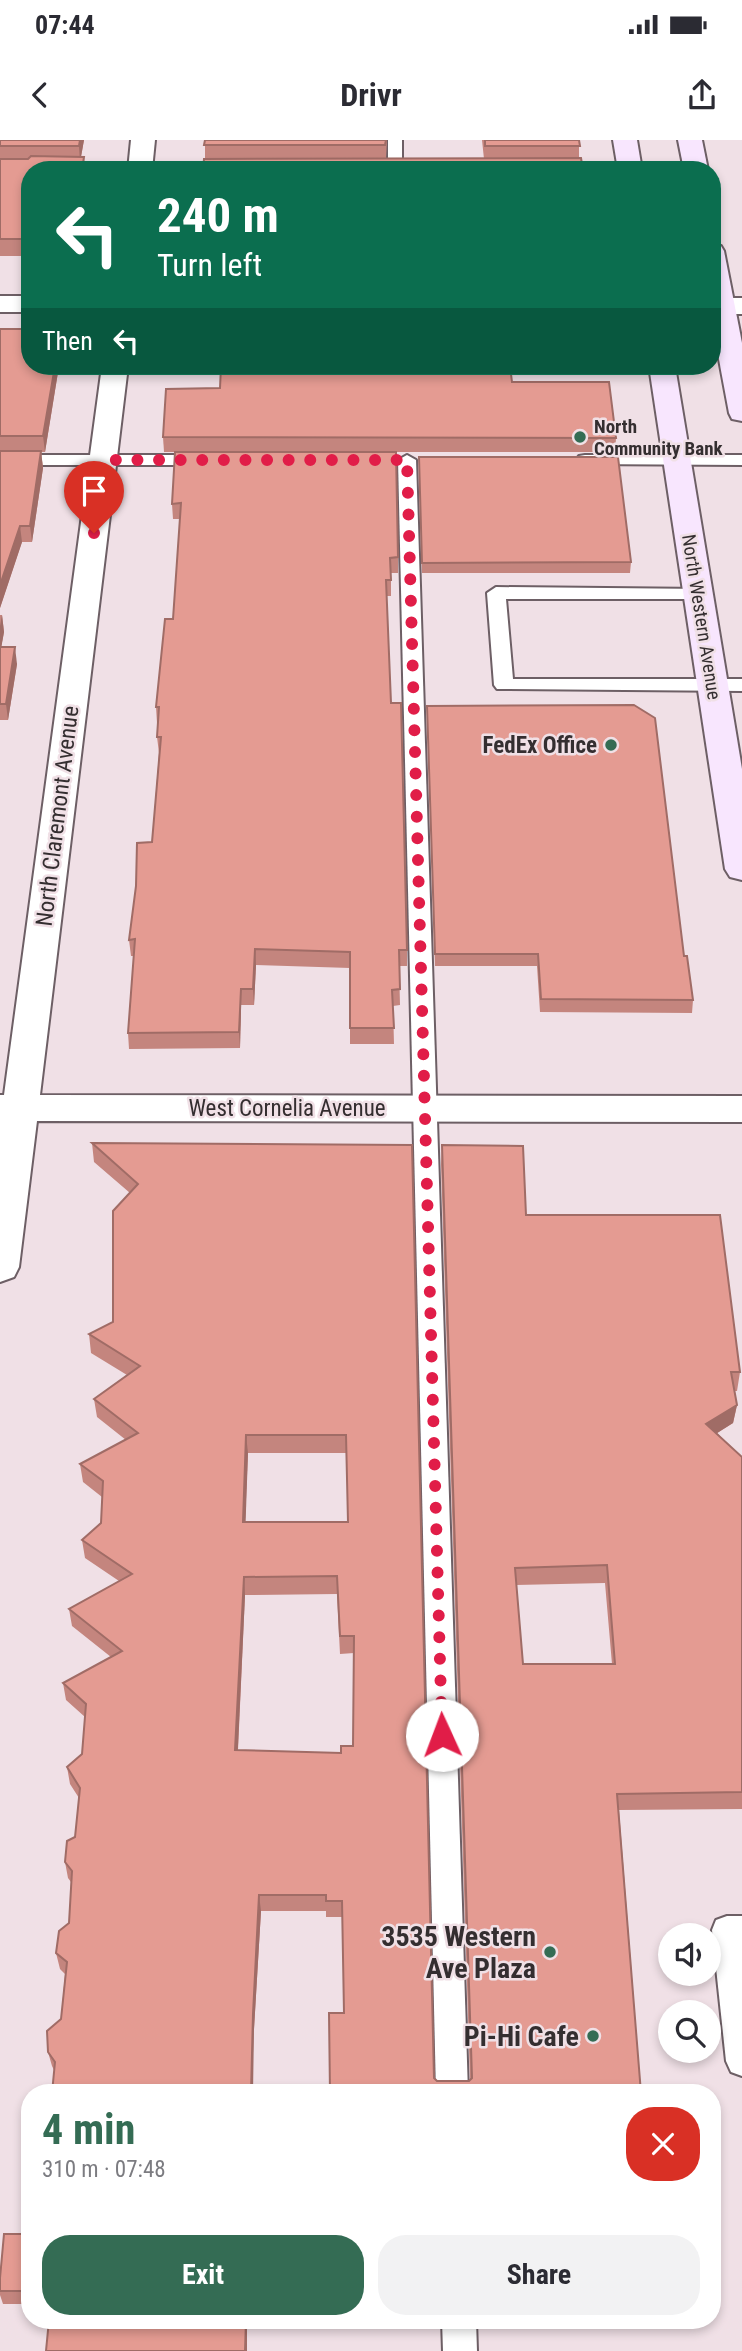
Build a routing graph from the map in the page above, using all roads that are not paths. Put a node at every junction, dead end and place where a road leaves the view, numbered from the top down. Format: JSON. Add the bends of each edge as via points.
{"nodes":[{"id":1,"x":143,"y":140,"type":"edge"},
{"id":2,"x":394,"y":140,"type":"edge"},
{"id":3,"x":625,"y":140,"type":"edge"},
{"id":4,"x":690,"y":140,"type":"edge"},
{"id":5,"x":141,"y":161,"type":"edge"},
{"id":6,"x":395,"y":161,"type":"edge"},
{"id":7,"x":629,"y":161,"type":"edge"},
{"id":8,"x":694,"y":161,"type":"edge"},
{"id":9,"x":0,"y":169,"type":"edge"},
{"id":10,"x":21,"y":169,"type":"edge"},
{"id":11,"x":721,"y":286,"type":"edge"},
{"id":12,"x":0,"y":304,"type":"edge"},
{"id":13,"x":21,"y":304,"type":"edge"},
{"id":14,"x":726,"y":306,"type":"edge"},
{"id":15,"x":114,"y":375,"type":"edge"},
{"id":16,"x":663,"y":375,"type":"edge"},
{"id":17,"x":742,"y":413,"type":"edge"},
{"id":18,"x":0,"y":460,"type":"edge"},
{"id":19,"x":103,"y":460,"type":"junction"},
{"id":20,"x":226,"y":460,"type":"edge"},
{"id":21,"x":407,"y":460,"type":"dead end"},
{"id":22,"x":572,"y":460,"type":"edge"},
{"id":23,"x":677,"y":460,"type":"junction"},
{"id":24,"x":742,"y":460,"type":"edge"},
{"id":25,"x":698,"y":593,"type":"junction"},
{"id":26,"x":727,"y":685,"type":"edge"},
{"id":27,"x":735,"y":786,"type":"edge"},
{"id":28,"x":742,"y":869,"type":"edge"},
{"id":29,"x":10,"y":1108,"type":"edge"},
{"id":30,"x":424,"y":1108,"type":"junction"},
{"id":31,"x":742,"y":1109,"type":"edge"},
{"id":32,"x":0,"y":1267,"type":"edge"},
{"id":33,"x":742,"y":1930,"type":"edge"},
{"id":34,"x":742,"y":2061,"type":"edge"},
{"id":35,"x":453,"y":2084,"type":"edge"},
{"id":36,"x":459,"y":2329,"type":"edge"},
{"id":37,"x":460,"y":2351,"type":"edge"}],
"edges":[{"from":1,"to":5,"type":"street"},
{"from":2,"to":6,"type":"lane"},
{"from":3,"to":7,"type":"main road"},
{"from":4,"to":8,"type":"main road"},
{"from":9,"to":10,"type":"lane"},
{"from":11,"to":14,"type":"main road"},
{"from":12,"to":13,"type":"street"},
{"from":14,"to":17,"type":"main road"},
{"from":15,"to":19,"type":"street","name":"North Claremont Avenue"},
{"from":16,"to":23,"type":"main road","name":"North Western Avenue"},
{"from":18,"to":19,"type":"lane"},
{"from":19,"to":20,"type":"lane"},
{"from":19,"to":29,"type":"street","name":"North Claremont Avenue"},
{"from":21,"to":30,"type":"lane"},
{"from":22,"to":23,"type":"lane"},
{"from":23,"to":24,"type":"lane"},
{"from":23,"to":25,"type":"main road","name":"North Western Avenue"},
{"from":25,"to":26,"type":"main road","name":"North Western Avenue"},
{"from":25,"to":26,"type":"lane","via":[[495,593],[504,685]]},
{"from":26,"to":27,"type":"main road","name":"North Western Avenue"},
{"from":27,"to":28,"type":"main road","name":"North Western Avenue"},
{"from":29,"to":30,"type":"street","name":"West Cornelia Avenue"},
{"from":29,"to":32,"type":"street","name":"North Claremont Avenue"},
{"from":30,"to":31,"type":"street","name":"West Cornelia Avenue"},
{"from":30,"to":35,"type":"lane"},
{"from":33,"to":34,"type":"lane","via":[[727,1930]]},
{"from":36,"to":37,"type":"lane"}]}
